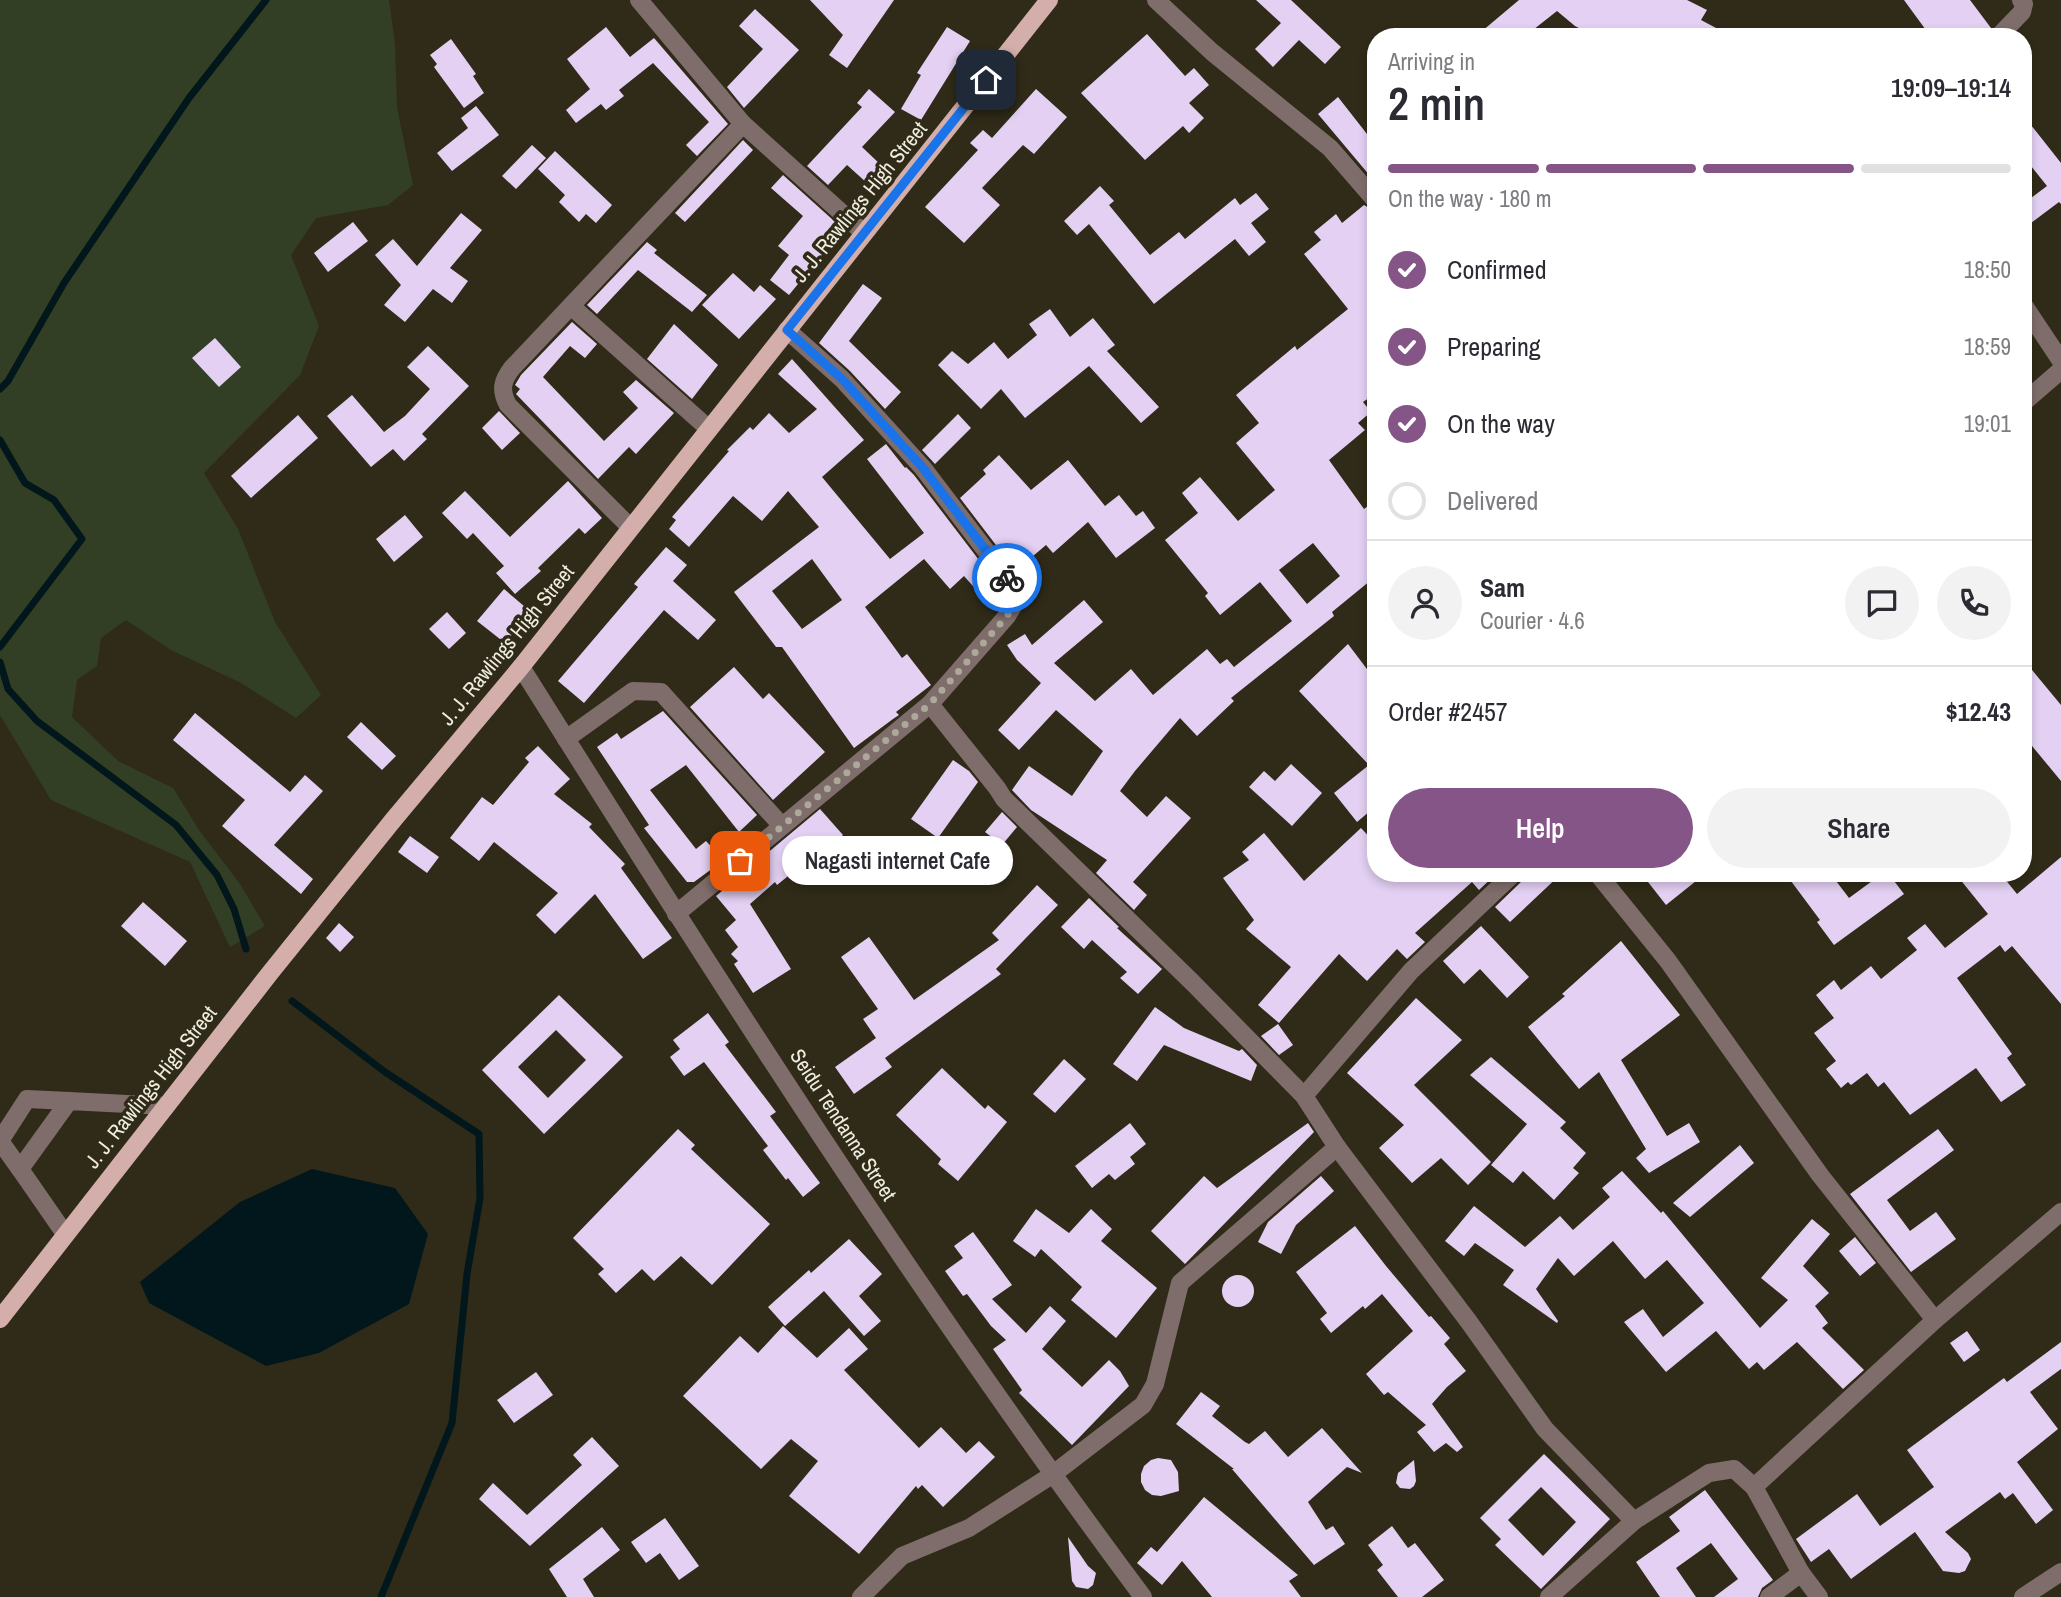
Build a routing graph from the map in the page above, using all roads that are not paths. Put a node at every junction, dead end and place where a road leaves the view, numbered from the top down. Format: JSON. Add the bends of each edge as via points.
{"nodes":[{"id":1,"x":639,"y":0,"type":"edge"},
{"id":2,"x":1049,"y":0,"type":"edge"},
{"id":3,"x":1156,"y":0,"type":"edge"},
{"id":4,"x":2021,"y":0,"type":"edge"},
{"id":5,"x":2007,"y":28,"type":"edge"},
{"id":6,"x":743,"y":124,"type":"junction"},
{"id":7,"x":1367,"y":191,"type":"edge"},
{"id":8,"x":864,"y":233,"type":"junction"},
{"id":9,"x":571,"y":306,"type":"junction"},
{"id":10,"x":2032,"y":318,"type":"edge"},
{"id":11,"x":787,"y":330,"type":"junction"},
{"id":12,"x":2061,"y":361,"type":"edge"},
{"id":13,"x":2061,"y":370,"type":"edge"},
{"id":14,"x":2032,"y":395,"type":"edge"},
{"id":15,"x":709,"y":429,"type":"junction"},
{"id":16,"x":630,"y":527,"type":"junction"},
{"id":17,"x":521,"y":667,"type":"junction"},
{"id":18,"x":930,"y":704,"type":"junction"},
{"id":19,"x":566,"y":738,"type":"junction"},
{"id":20,"x":782,"y":826,"type":"junction"},
{"id":21,"x":1505,"y":882,"type":"edge"},
{"id":22,"x":1605,"y":882,"type":"edge"},
{"id":23,"x":676,"y":914,"type":"junction"},
{"id":24,"x":1304,"y":1097,"type":"junction"},
{"id":25,"x":69,"y":1101,"type":"junction"},
{"id":26,"x":166,"y":1106,"type":"junction"},
{"id":27,"x":0,"y":1141,"type":"edge"},
{"id":28,"x":1337,"y":1147,"type":"junction"},
{"id":29,"x":20,"y":1170,"type":"junction"},
{"id":30,"x":2061,"y":1212,"type":"edge"},
{"id":31,"x":65,"y":1234,"type":"junction"},
{"id":32,"x":0,"y":1319,"type":"edge"},
{"id":33,"x":1935,"y":1320,"type":"junction"},
{"id":34,"x":1052,"y":1475,"type":"junction"},
{"id":35,"x":1755,"y":1487,"type":"junction"},
{"id":36,"x":1634,"y":1521,"type":"junction"},
{"id":37,"x":2061,"y":1572,"type":"edge"},
{"id":38,"x":1801,"y":1573,"type":"junction"},
{"id":39,"x":860,"y":1597,"type":"edge"},
{"id":40,"x":1143,"y":1597,"type":"edge"},
{"id":41,"x":1549,"y":1597,"type":"edge"},
{"id":42,"x":1769,"y":1597,"type":"edge"},
{"id":43,"x":1819,"y":1597,"type":"edge"},
{"id":44,"x":2023,"y":1597,"type":"edge"}],
"edges":[{"from":1,"to":6,"type":"street"},
{"from":2,"to":8,"type":"main road","name":"J. J. Rawlings High Street"},
{"from":3,"to":7,"type":"street","via":[[1330,148]]},
{"from":4,"to":5,"type":"street","via":[[2022,12]]},
{"from":6,"to":8,"type":"street"},
{"from":6,"to":9,"type":"street"},
{"from":8,"to":11,"type":"main road","name":"J. J. Rawlings High Street"},
{"from":9,"to":15,"type":"street"},
{"from":9,"to":16,"type":"street","via":[[503,379],[502,393],[508,405]]},
{"from":10,"to":12,"type":"street"},
{"from":11,"to":15,"type":"main road","name":"J. J. Rawlings High Street"},
{"from":11,"to":18,"type":"street","via":[[842,379],[923,468],[1012,584],[1016,601],[1007,616]]},
{"from":13,"to":14,"type":"street"},
{"from":15,"to":16,"type":"main road","name":"J. J. Rawlings High Street"},
{"from":16,"to":17,"type":"main road","name":"J. J. Rawlings High Street"},
{"from":17,"to":19,"type":"street","name":"Seidu Tendanna Street"},
{"from":17,"to":26,"type":"main road","name":"J. J. Rawlings High Street"},
{"from":18,"to":20,"type":"street"},
{"from":18,"to":24,"type":"street","via":[[1004,799]]},
{"from":19,"to":20,"type":"street","via":[[633,691],[660,692]]},
{"from":19,"to":23,"type":"street","name":"Seidu Tendanna Street"},
{"from":20,"to":23,"type":"street"},
{"from":21,"to":24,"type":"street","via":[[1411,971]]},
{"from":22,"to":33,"type":"street","via":[[1668,961],[1820,1175]]},
{"from":23,"to":34,"type":"street","name":"Seidu Tendanna Street","via":[[921,1286]]},
{"from":24,"to":28,"type":"street"},
{"from":25,"to":26,"type":"street"},
{"from":25,"to":27,"type":"street","via":[[27,1099]]},
{"from":25,"to":29,"type":"street"},
{"from":26,"to":31,"type":"main road","name":"J. J. Rawlings High Street"},
{"from":27,"to":29,"type":"street"},
{"from":28,"to":34,"type":"street","via":[[1181,1283],[1155,1384],[1143,1405]]},
{"from":28,"to":36,"type":"street","via":[[1545,1429]]},
{"from":29,"to":31,"type":"street"},
{"from":30,"to":33,"type":"street"},
{"from":31,"to":32,"type":"main road","name":"J. J. Rawlings High Street"},
{"from":33,"to":35,"type":"street"},
{"from":34,"to":39,"type":"street","via":[[969,1528],[902,1556]]},
{"from":34,"to":40,"type":"street","name":"Seidu Tendanna Street"},
{"from":35,"to":36,"type":"street","via":[[1734,1469],[1709,1473]]},
{"from":35,"to":38,"type":"street"},
{"from":36,"to":41,"type":"street"},
{"from":37,"to":44,"type":"street"},
{"from":38,"to":42,"type":"street"},
{"from":38,"to":43,"type":"street"}]}
